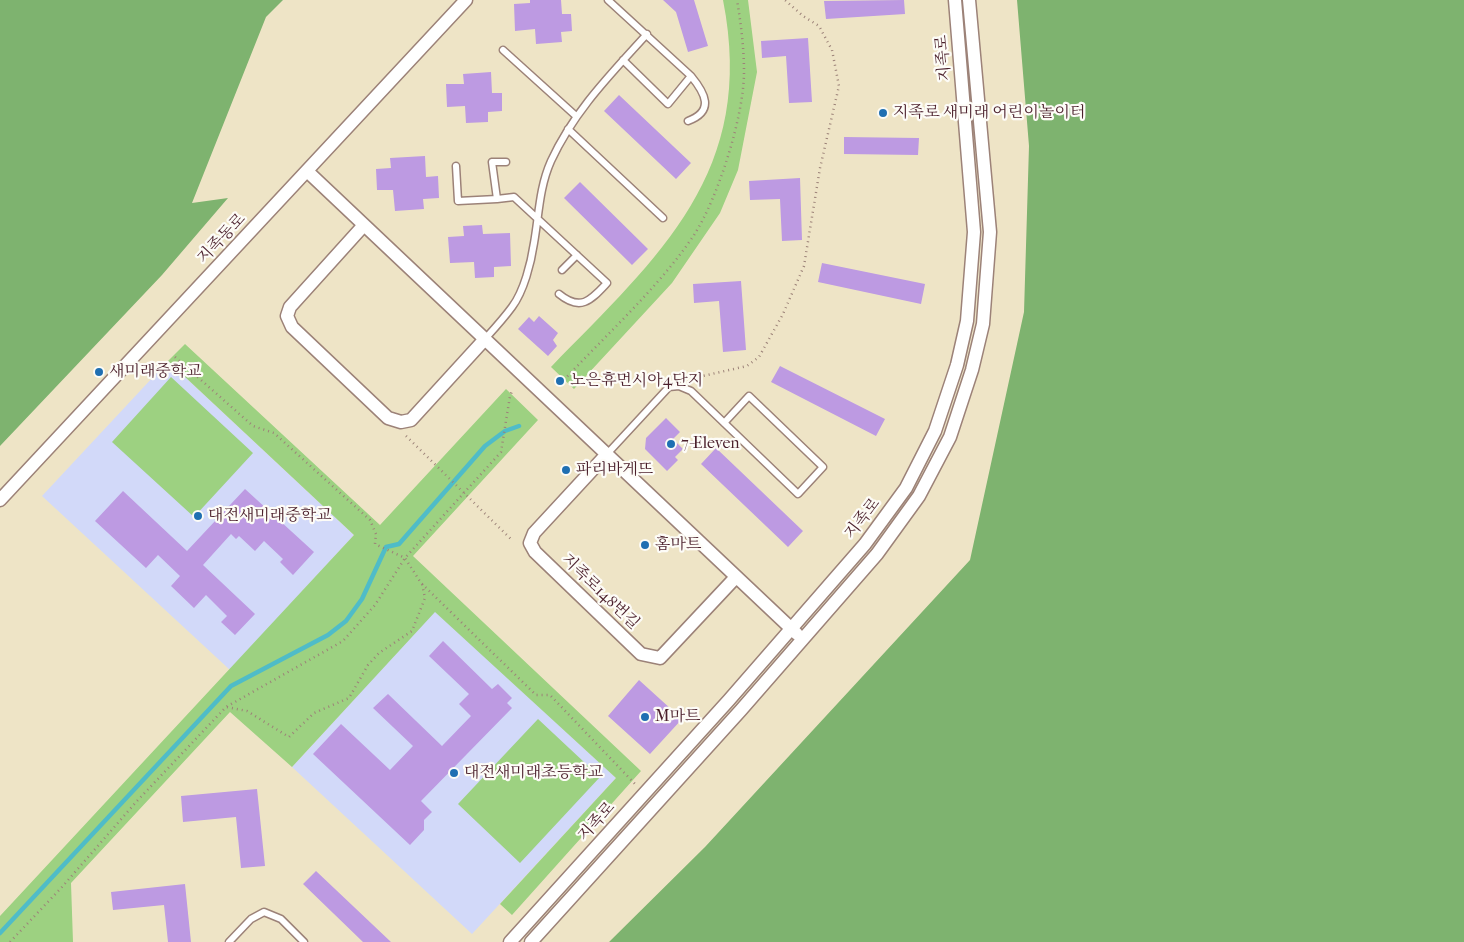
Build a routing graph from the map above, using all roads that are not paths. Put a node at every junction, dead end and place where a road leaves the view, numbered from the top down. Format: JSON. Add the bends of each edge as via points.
{"nodes":[{"id":1,"x":466,"y":0,"type":"edge"},
{"id":2,"x":608,"y":0,"type":"edge"},
{"id":3,"x":955,"y":0,"type":"edge"},
{"id":4,"x":970,"y":0,"type":"edge"},
{"id":5,"x":647,"y":34,"type":"junction"},
{"id":6,"x":503,"y":50,"type":"dead end"},
{"id":7,"x":623,"y":60,"type":"junction"},
{"id":8,"x":691,"y":76,"type":"junction"},
{"id":9,"x":576,"y":116,"type":"junction"},
{"id":10,"x":688,"y":121,"type":"dead end"},
{"id":11,"x":568,"y":130,"type":"junction"},
{"id":12,"x":506,"y":162,"type":"dead end"},
{"id":13,"x":456,"y":166,"type":"dead end"},
{"id":14,"x":307,"y":171,"type":"junction"},
{"id":15,"x":497,"y":199,"type":"junction"},
{"id":16,"x":538,"y":217,"type":"junction"},
{"id":17,"x":664,"y":218,"type":"dead end"},
{"id":18,"x":364,"y":225,"type":"junction"},
{"id":19,"x":577,"y":255,"type":"junction"},
{"id":20,"x":562,"y":270,"type":"dead end"},
{"id":21,"x":559,"y":294,"type":"dead end"},
{"id":22,"x":485,"y":339,"type":"junction"},
{"id":23,"x":724,"y":423,"type":"junction"},
{"id":24,"x":607,"y":454,"type":"junction"},
{"id":25,"x":0,"y":500,"type":"edge"},
{"id":26,"x":736,"y":577,"type":"junction"},
{"id":27,"x":791,"y":629,"type":"junction"},
{"id":28,"x":802,"y":639,"type":"junction"},
{"id":29,"x":228,"y":942,"type":"edge"},
{"id":30,"x":304,"y":942,"type":"edge"},
{"id":31,"x":510,"y":942,"type":"edge"},
{"id":32,"x":531,"y":942,"type":"edge"}],
"edges":[{"from":1,"to":14,"type":"street","name":"지족동로"},
{"from":2,"to":5,"type":"lane"},
{"from":3,"to":27,"type":"street","name":"지족로","via":[[974,232],[967,321],[957,365],[935,431],[906,488],[865,544]]},
{"from":4,"to":28,"type":"street","name":"지족로","via":[[990,232],[983,324],[972,370],[950,437],[919,496],[877,554]]},
{"from":5,"to":7,"type":"lane"},
{"from":5,"to":8,"type":"lane"},
{"from":6,"to":9,"type":"lane"},
{"from":7,"to":8,"type":"lane","via":[[668,104]]},
{"from":7,"to":9,"type":"lane"},
{"from":8,"to":10,"type":"lane","via":[[705,98],[704,108],[698,117]]},
{"from":9,"to":11,"type":"lane"},
{"from":11,"to":16,"type":"lane","via":[[551,161],[541,190]]},
{"from":11,"to":17,"type":"lane"},
{"from":12,"to":15,"type":"lane","via":[[492,162]]},
{"from":13,"to":15,"type":"lane","via":[[458,201]]},
{"from":14,"to":18,"type":"street"},
{"from":14,"to":25,"type":"street","name":"지족동로"},
{"from":15,"to":16,"type":"lane","via":[[514,197]]},
{"from":16,"to":19,"type":"lane"},
{"from":16,"to":22,"type":"lane","via":[[524,282],[513,306]]},
{"from":18,"to":22,"type":"street"},
{"from":18,"to":22,"type":"street","via":[[290,307],[287,316],[292,328],[388,418],[401,422],[411,420]]},
{"from":19,"to":20,"type":"lane"},
{"from":19,"to":21,"type":"lane","via":[[607,283],[591,300],[578,304]]},
{"from":22,"to":24,"type":"street"},
{"from":23,"to":23,"type":"lane","via":[[798,494],[823,467],[749,396]]},
{"from":23,"to":24,"type":"lane","via":[[691,391],[679,386],[668,387]]},
{"from":24,"to":26,"type":"street"},
{"from":24,"to":26,"type":"street","name":"지족로148번길","via":[[534,532],[530,543],[535,552],[641,654],[660,658]]},
{"from":26,"to":27,"type":"street"},
{"from":27,"to":28,"type":"street"},
{"from":27,"to":31,"type":"street","name":"지족로"},
{"from":28,"to":32,"type":"street","name":"지족로"},
{"from":29,"to":30,"type":"lane","via":[[251,919],[264,912],[281,919]]}]}
